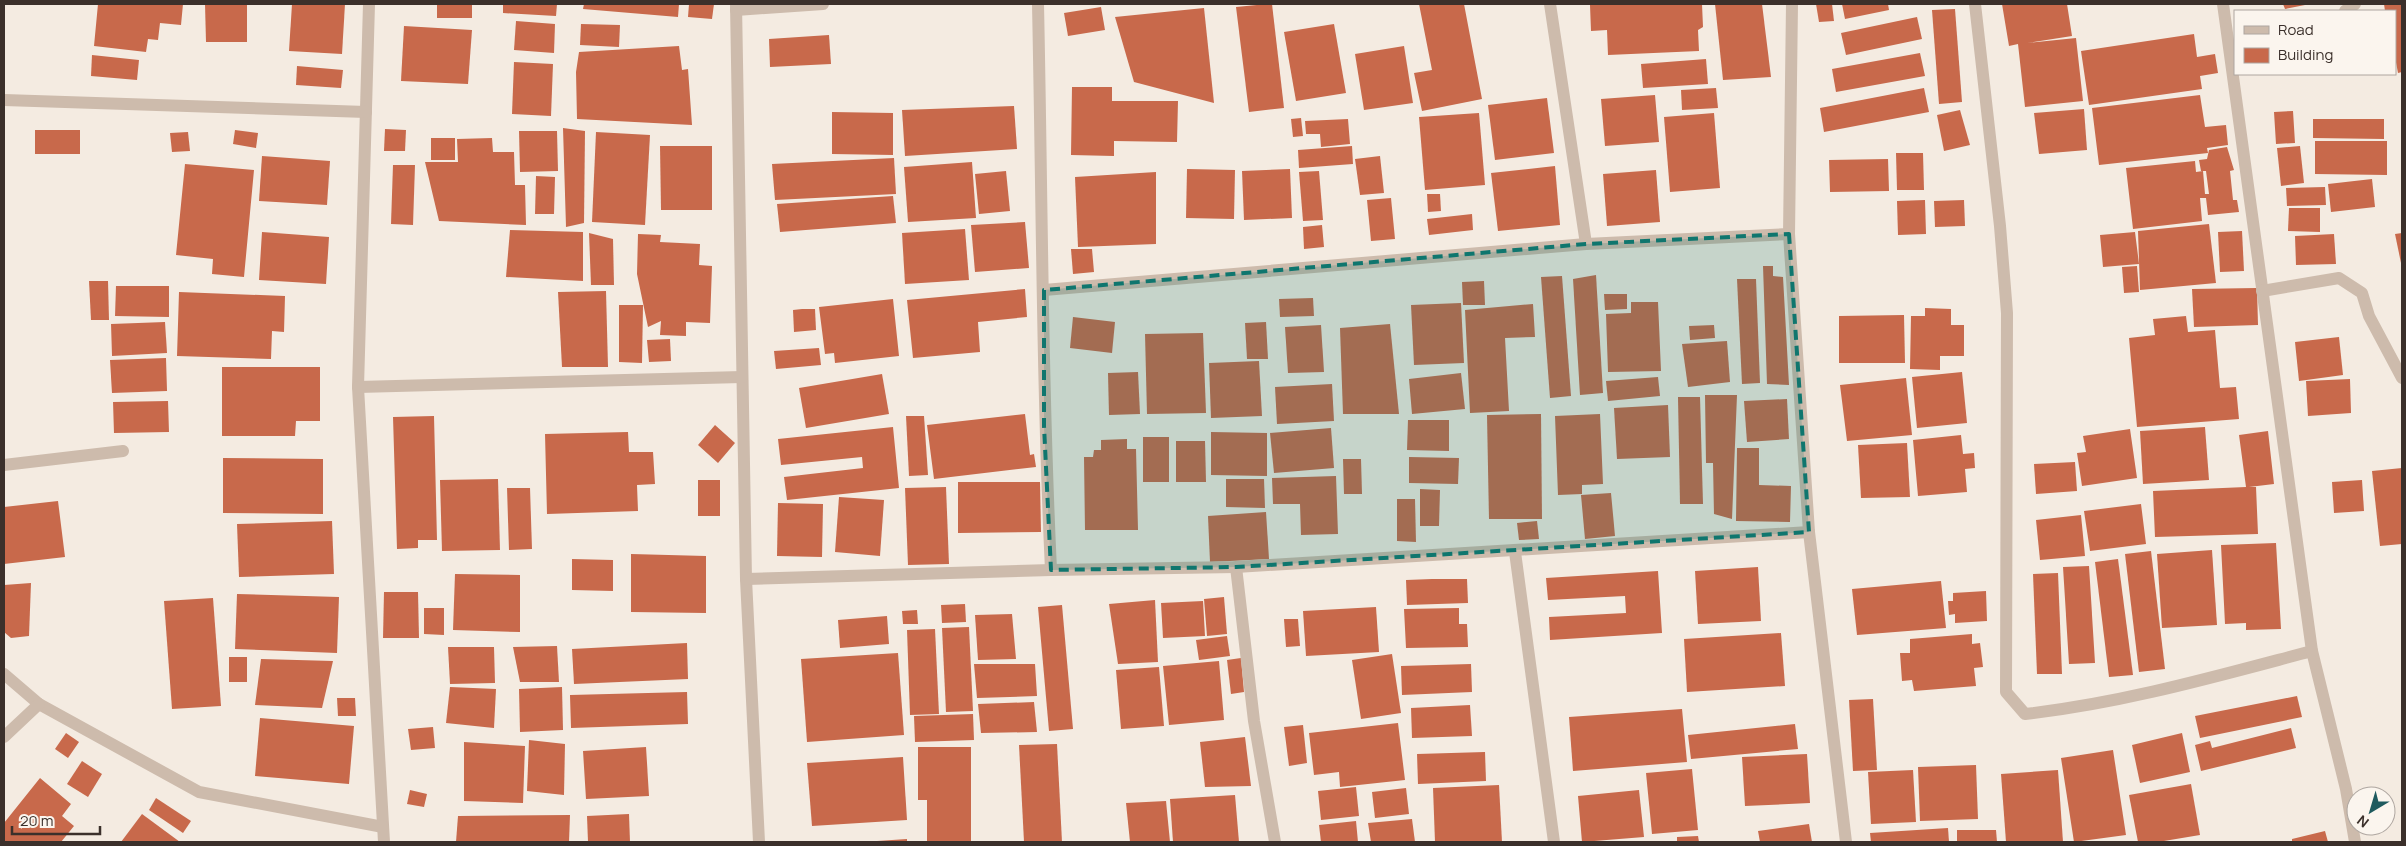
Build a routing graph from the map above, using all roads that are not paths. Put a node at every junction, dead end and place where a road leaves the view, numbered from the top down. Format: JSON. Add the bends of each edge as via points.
{"nodes":[{"id":1,"x":369,"y":4,"type":"edge"},
{"id":2,"x":823,"y":4,"type":"edge"},
{"id":3,"x":1038,"y":4,"type":"edge"},
{"id":4,"x":1550,"y":4,"type":"edge"},
{"id":5,"x":1792,"y":4,"type":"edge"},
{"id":6,"x":1975,"y":4,"type":"edge"},
{"id":7,"x":2223,"y":4,"type":"edge"},
{"id":8,"x":736,"y":7,"type":"edge"},
{"id":9,"x":2231,"y":33,"type":"edge"},
{"id":10,"x":2234,"y":58,"type":"edge"},
{"id":11,"x":2236,"y":75,"type":"edge"},
{"id":12,"x":4,"y":100,"type":"edge"},
{"id":13,"x":366,"y":112,"type":"junction"},
{"id":14,"x":1789,"y":234,"type":"junction"},
{"id":15,"x":1586,"y":244,"type":"junction"},
{"id":16,"x":1044,"y":290,"type":"junction"},
{"id":17,"x":2262,"y":291,"type":"junction"},
{"id":18,"x":742,"y":377,"type":"junction"},
{"id":19,"x":2402,"y":378,"type":"edge"},
{"id":20,"x":358,"y":387,"type":"junction"},
{"id":21,"x":123,"y":451,"type":"dead end"},
{"id":22,"x":4,"y":465,"type":"edge"},
{"id":23,"x":1809,"y":532,"type":"junction"},
{"id":24,"x":1515,"y":552,"type":"junction"},
{"id":25,"x":1236,"y":567,"type":"junction"},
{"id":26,"x":1051,"y":570,"type":"junction"},
{"id":27,"x":746,"y":579,"type":"junction"},
{"id":28,"x":2312,"y":650,"type":"junction"},
{"id":29,"x":4,"y":674,"type":"edge"},
{"id":30,"x":39,"y":704,"type":"junction"},
{"id":31,"x":4,"y":737,"type":"edge"},
{"id":32,"x":384,"y":828,"type":"junction"},
{"id":33,"x":384,"y":842,"type":"edge"},
{"id":34,"x":759,"y":842,"type":"edge"},
{"id":35,"x":1275,"y":842,"type":"edge"},
{"id":36,"x":1554,"y":842,"type":"edge"},
{"id":37,"x":1846,"y":842,"type":"edge"},
{"id":38,"x":2355,"y":842,"type":"edge"}],
"edges":[{"from":1,"to":13,"type":"street"},
{"from":2,"to":8,"type":"street"},
{"from":3,"to":16,"type":"street"},
{"from":4,"to":15,"type":"street"},
{"from":5,"to":14,"type":"street"},
{"from":6,"to":28,"type":"street","via":[[2007,313],[2006,692],[2025,714],[2062,710],[2172,689]]},
{"from":7,"to":9,"type":"street"},
{"from":8,"to":18,"type":"street"},
{"from":9,"to":10,"type":"street"},
{"from":11,"to":17,"type":"street"},
{"from":12,"to":13,"type":"street"},
{"from":13,"to":20,"type":"street"},
{"from":14,"to":15,"type":"street"},
{"from":14,"to":23,"type":"street"},
{"from":15,"to":16,"type":"street"},
{"from":16,"to":26,"type":"street","via":[[1044,426]]},
{"from":17,"to":19,"type":"street","via":[[2339,278],[2362,293],[2369,316]]},
{"from":17,"to":28,"type":"street"},
{"from":18,"to":20,"type":"street"},
{"from":18,"to":27,"type":"street"},
{"from":20,"to":32,"type":"street"},
{"from":21,"to":22,"type":"street"},
{"from":23,"to":24,"type":"street"},
{"from":23,"to":37,"type":"street"},
{"from":24,"to":25,"type":"street"},
{"from":24,"to":36,"type":"street"},
{"from":25,"to":26,"type":"street"},
{"from":25,"to":35,"type":"street","via":[[1254,721]]},
{"from":26,"to":27,"type":"street"},
{"from":27,"to":34,"type":"street"},
{"from":28,"to":38,"type":"street","via":[[2346,789]]},
{"from":29,"to":30,"type":"street"},
{"from":30,"to":31,"type":"street"},
{"from":30,"to":32,"type":"street","via":[[199,792]]},
{"from":32,"to":33,"type":"street"}]}
